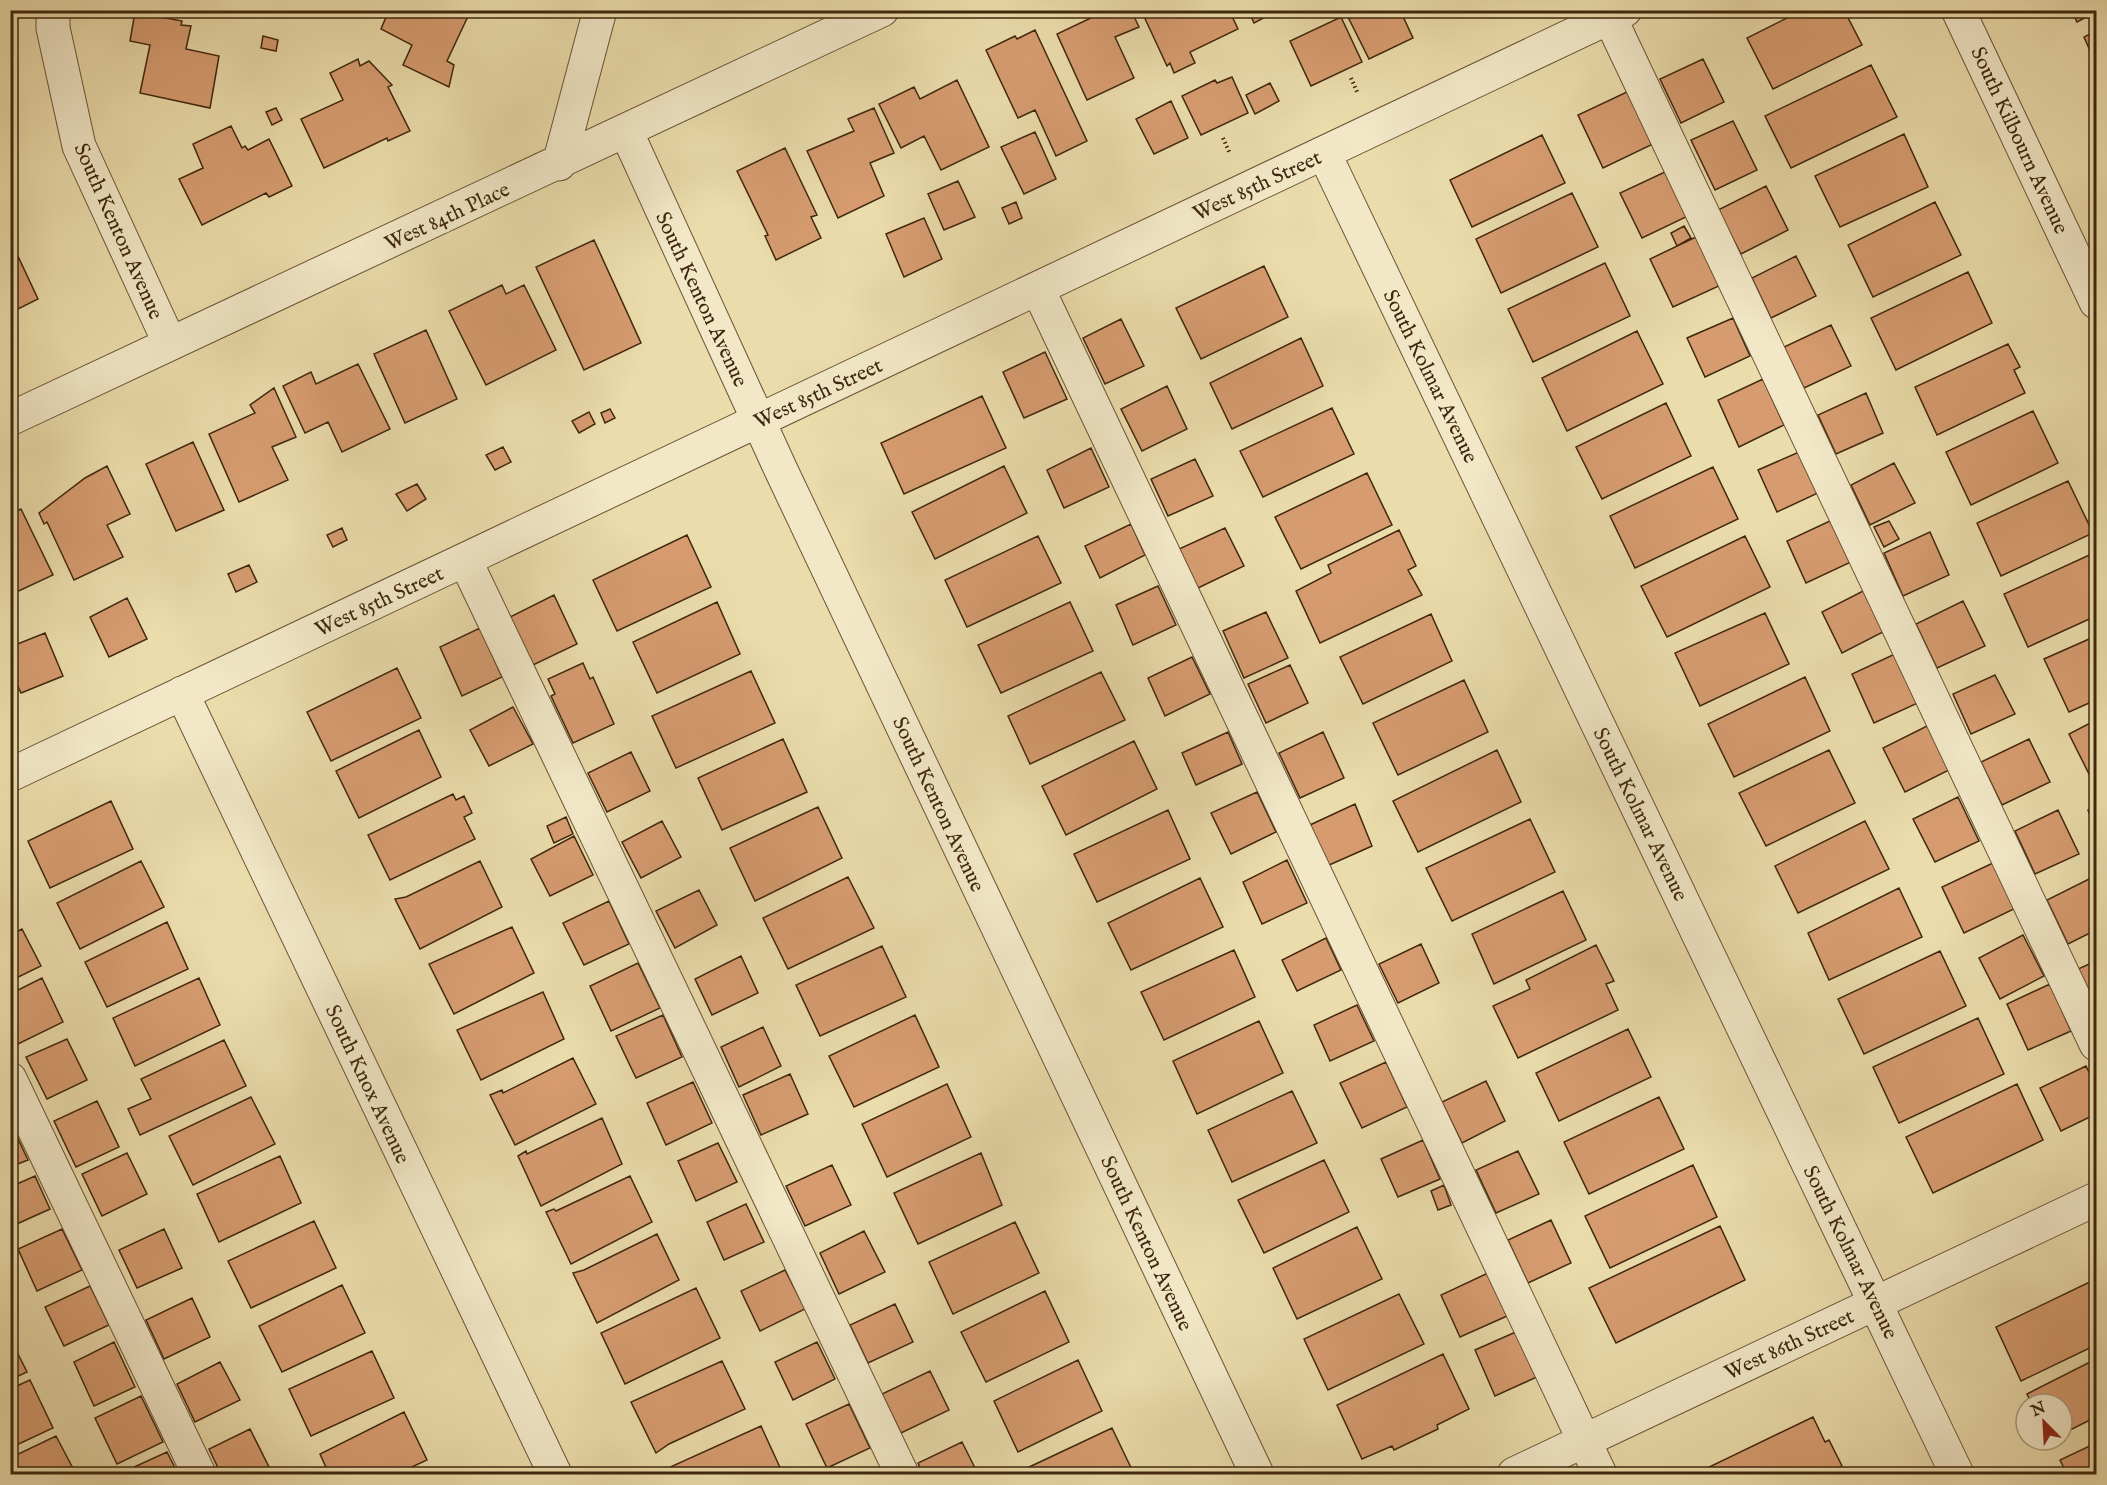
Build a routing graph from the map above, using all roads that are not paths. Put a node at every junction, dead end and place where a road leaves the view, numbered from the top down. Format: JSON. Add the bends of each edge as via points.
{"nodes":[{"id":1,"x":53,"y":10,"type":"edge"},
{"id":2,"x":600,"y":10,"type":"edge"},
{"id":3,"x":882,"y":10,"type":"edge"},
{"id":4,"x":1958,"y":10,"type":"edge"},
{"id":5,"x":1618,"y":14,"type":"edge"},
{"id":6,"x":626,"y":131,"type":"junction"},
{"id":7,"x":1324,"y":153,"type":"junction"},
{"id":8,"x":559,"y":164,"type":"junction"},
{"id":9,"x":1038,"y":289,"type":"junction"},
{"id":10,"x":2097,"y":302,"type":"edge"},
{"id":11,"x":170,"y":344,"type":"junction"},
{"id":12,"x":10,"y":419,"type":"edge"},
{"id":13,"x":758,"y":421,"type":"junction"},
{"id":14,"x":465,"y":560,"type":"junction"},
{"id":15,"x":182,"y":693,"type":"junction"},
{"id":16,"x":10,"y":775,"type":"edge"},
{"id":17,"x":2097,"y":1044,"type":"edge"},
{"id":18,"x":10,"y":1079,"type":"edge"},
{"id":19,"x":2097,"y":1199,"type":"edge"},
{"id":20,"x":1875,"y":1304,"type":"junction"},
{"id":21,"x":1584,"y":1441,"type":"junction"},
{"id":22,"x":199,"y":1474,"type":"edge"},
{"id":23,"x":555,"y":1474,"type":"edge"},
{"id":24,"x":902,"y":1474,"type":"edge"},
{"id":25,"x":1257,"y":1474,"type":"edge"},
{"id":26,"x":1514,"y":1474,"type":"edge"},
{"id":27,"x":1600,"y":1474,"type":"edge"},
{"id":28,"x":1957,"y":1474,"type":"edge"}],
"edges":[{"from":1,"to":11,"type":"street","name":"South Kenton Avenue","via":[[53,28],[79,146]]},
{"from":2,"to":8,"type":"street"},
{"from":3,"to":6,"type":"street","name":"West 84th Place"},
{"from":4,"to":10,"type":"street","name":"South Kilbourn Avenue"},
{"from":5,"to":7,"type":"street","name":"West 85th Street"},
{"from":5,"to":17,"type":"street"},
{"from":6,"to":8,"type":"street","name":"West 84th Place"},
{"from":6,"to":13,"type":"street","name":"South Kenton Avenue"},
{"from":7,"to":9,"type":"street","name":"West 85th Street"},
{"from":7,"to":20,"type":"street","name":"South Kolmar Avenue"},
{"from":8,"to":11,"type":"street","name":"West 84th Place"},
{"from":9,"to":13,"type":"street","name":"West 85th Street"},
{"from":9,"to":21,"type":"street"},
{"from":11,"to":12,"type":"street","name":"West 84th Place"},
{"from":13,"to":14,"type":"street","name":"West 85th Street"},
{"from":13,"to":25,"type":"street","name":"South Kenton Avenue"},
{"from":14,"to":15,"type":"street","name":"West 85th Street"},
{"from":14,"to":24,"type":"street"},
{"from":15,"to":16,"type":"street","name":"West 85th Street"},
{"from":15,"to":23,"type":"street","name":"South Knox Avenue"},
{"from":18,"to":22,"type":"street"},
{"from":19,"to":20,"type":"street","name":"West 86th Street"},
{"from":20,"to":21,"type":"street","name":"West 86th Street"},
{"from":20,"to":28,"type":"street","name":"South Kolmar Avenue"},
{"from":21,"to":26,"type":"street","name":"West 86th Street"},
{"from":21,"to":27,"type":"street"}]}
